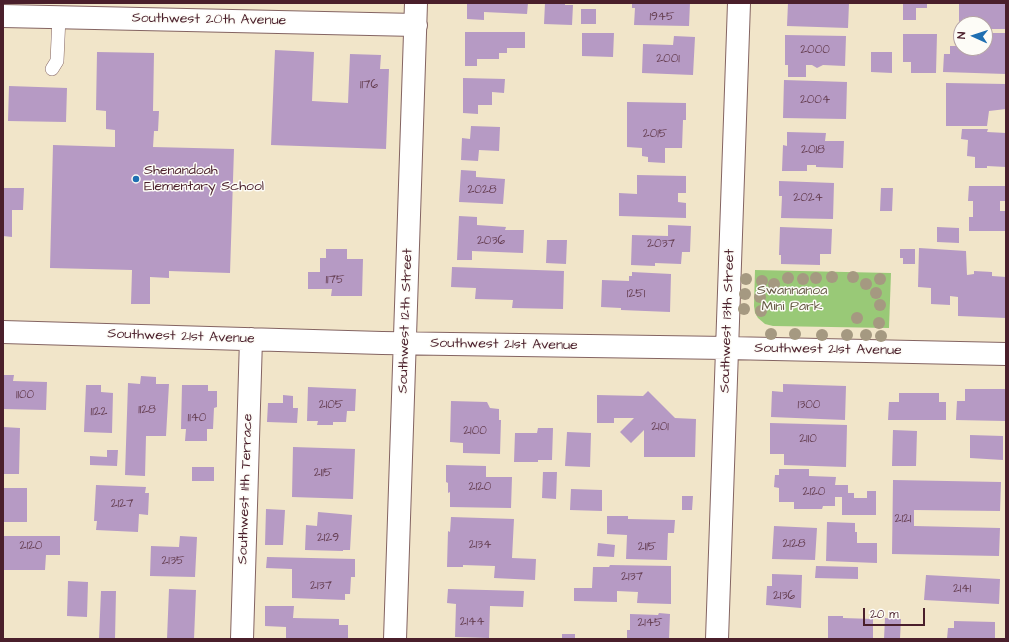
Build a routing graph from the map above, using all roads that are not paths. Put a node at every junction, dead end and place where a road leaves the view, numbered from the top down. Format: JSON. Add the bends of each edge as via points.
{"nodes":[{"id":1,"x":416,"y":3,"type":"edge"},
{"id":2,"x":739,"y":3,"type":"edge"},
{"id":3,"x":3,"y":16,"type":"edge"},
{"id":4,"x":59,"y":17,"type":"junction"},
{"id":5,"x":416,"y":25,"type":"junction"},
{"id":6,"x":52,"y":69,"type":"dead end"},
{"id":7,"x":3,"y":332,"type":"edge"},
{"id":8,"x":251,"y":339,"type":"junction"},
{"id":9,"x":406,"y":343,"type":"junction"},
{"id":10,"x":727,"y":348,"type":"junction"},
{"id":11,"x":1006,"y":354,"type":"edge"},
{"id":12,"x":242,"y":639,"type":"edge"},
{"id":13,"x":395,"y":639,"type":"edge"},
{"id":14,"x":717,"y":639,"type":"edge"}],
"edges":[{"from":1,"to":5,"type":"street","name":"Southwest 12th Street"},
{"from":2,"to":10,"type":"street","name":"Southwest 13th Street"},
{"from":3,"to":4,"type":"street","name":"Southwest 20th Avenue"},
{"from":4,"to":5,"type":"street","name":"Southwest 20th Avenue"},
{"from":4,"to":6,"type":"lane","via":[[57,61]]},
{"from":5,"to":9,"type":"street","name":"Southwest 12th Street"},
{"from":7,"to":8,"type":"street","name":"Southwest 21st Avenue"},
{"from":8,"to":9,"type":"street","name":"Southwest 21st Avenue"},
{"from":8,"to":12,"type":"street","name":"Southwest 11th Terrace"},
{"from":9,"to":10,"type":"street","name":"Southwest 21st Avenue"},
{"from":9,"to":13,"type":"street","name":"Southwest 12th Street"},
{"from":10,"to":11,"type":"street","name":"Southwest 21st Avenue"},
{"from":10,"to":14,"type":"street","name":"Southwest 13th Street"}]}
